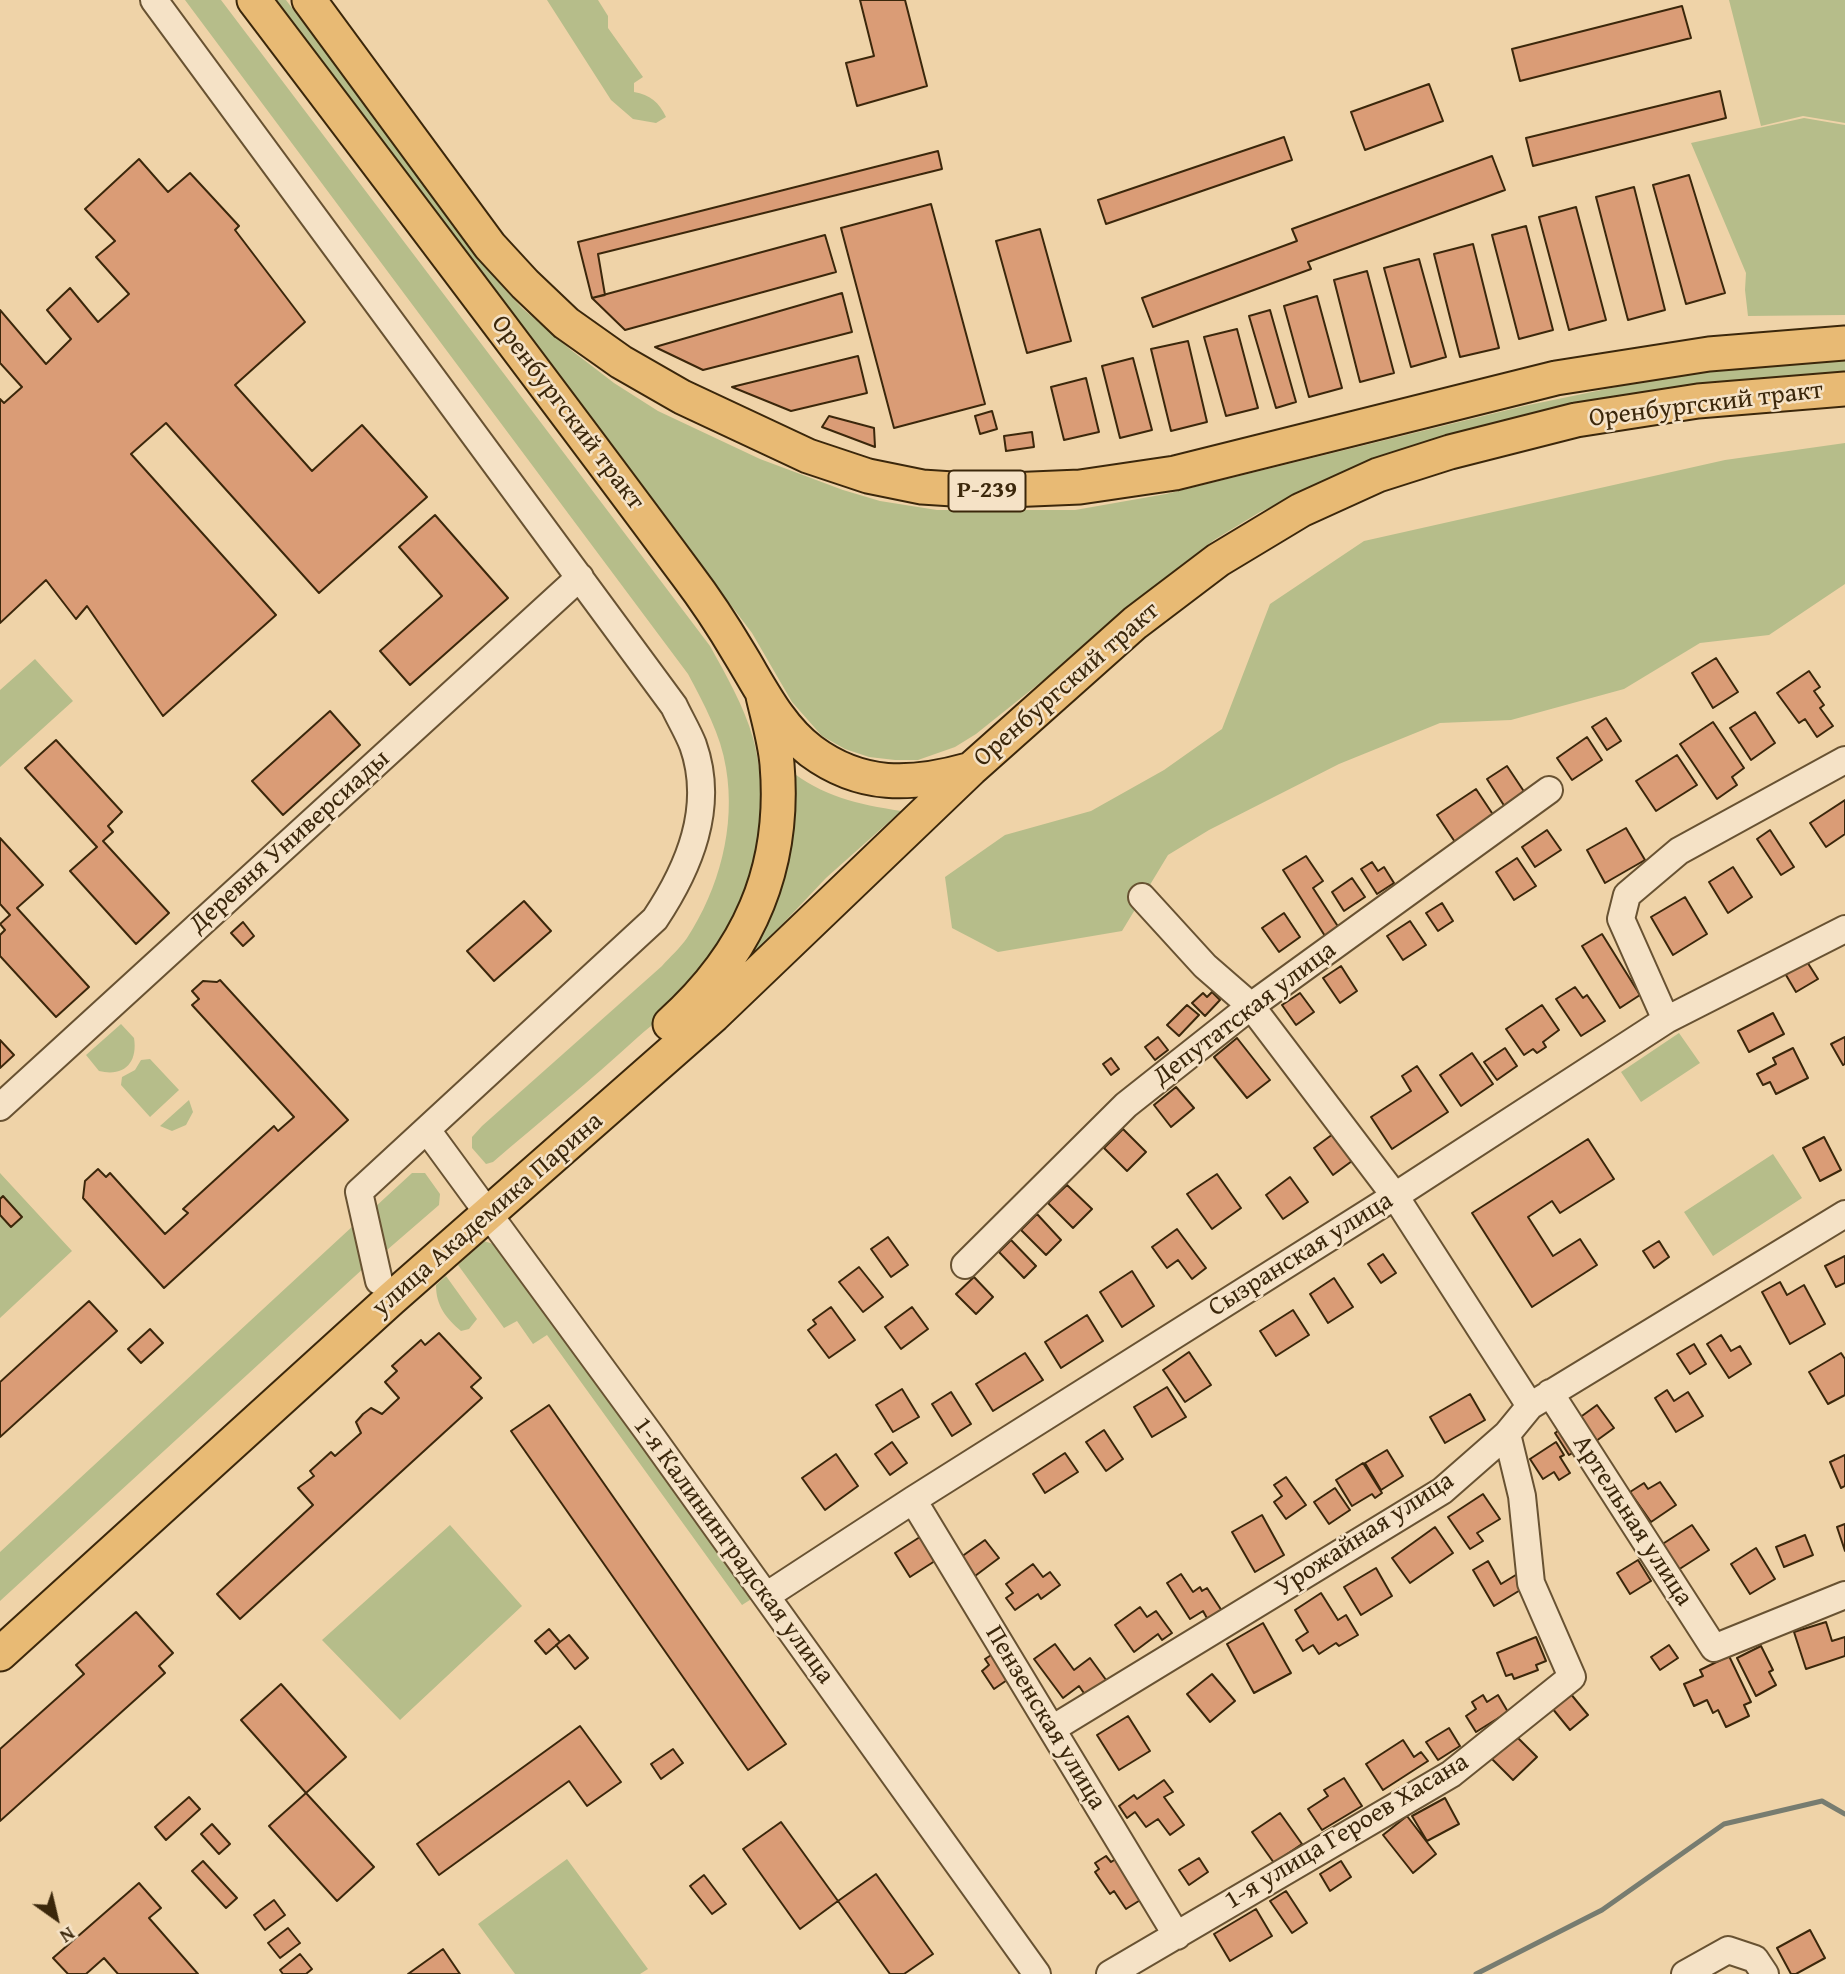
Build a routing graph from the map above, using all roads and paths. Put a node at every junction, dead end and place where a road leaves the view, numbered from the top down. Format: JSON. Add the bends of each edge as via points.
{"nodes":[{"id":1,"x":154,"y":0,"type":"edge"},
{"id":2,"x":254,"y":0,"type":"edge"},
{"id":3,"x":309,"y":0,"type":"edge"},
{"id":4,"x":1845,"y":343,"type":"edge"},
{"id":5,"x":1845,"y":389,"type":"edge"},
{"id":6,"x":580,"y":578,"type":"junction"},
{"id":7,"x":763,"y":696,"type":"junction"},
{"id":8,"x":1845,"y":760,"type":"edge"},
{"id":9,"x":971,"y":769,"type":"junction"},
{"id":10,"x":1549,"y":790,"type":"dead end"},
{"id":11,"x":1142,"y":897,"type":"dead end"},
{"id":12,"x":1845,"y":929,"type":"edge"},
{"id":13,"x":1251,"y":1006,"type":"junction"},
{"id":14,"x":1666,"y":1020,"type":"junction"},
{"id":15,"x":0,"y":1107,"type":"edge"},
{"id":16,"x":427,"y":1130,"type":"junction"},
{"id":17,"x":1395,"y":1196,"type":"junction"},
{"id":18,"x":483,"y":1206,"type":"junction"},
{"id":19,"x":1845,"y":1214,"type":"edge"},
{"id":20,"x":965,"y":1265,"type":"dead end"},
{"id":21,"x":379,"y":1281,"type":"junction"},
{"id":22,"x":1540,"y":1400,"type":"junction"},
{"id":23,"x":1507,"y":1433,"type":"junction"},
{"id":24,"x":913,"y":1500,"type":"junction"},
{"id":25,"x":1845,"y":1595,"type":"edge"},
{"id":26,"x":766,"y":1596,"type":"junction"},
{"id":27,"x":0,"y":1627,"type":"edge"},
{"id":28,"x":0,"y":1654,"type":"edge"},
{"id":29,"x":1052,"y":1730,"type":"junction"},
{"id":30,"x":1177,"y":1936,"type":"junction"},
{"id":31,"x":1037,"y":1974,"type":"edge"},
{"id":32,"x":1110,"y":1974,"type":"edge"},
{"id":33,"x":1685,"y":1974,"type":"edge"},
{"id":34,"x":1765,"y":1974,"type":"edge"}],
"edges":[{"from":1,"to":6,"type":"street"},
{"from":2,"to":7,"type":"main road","name":"Оренбургский тракт","via":[[699,591]]},
{"from":3,"to":4,"type":"main road","name":"Оренбургский тракт","number":"Р-239","via":[[490,246],[566,323],[682,397],[808,456],[868,476],[922,487],[984,491],[1080,487],[1175,473],[1556,378],[1709,354]]},
{"from":5,"to":9,"type":"main road","name":"Оренбургский тракт","via":[[1698,401],[1576,420],[1378,475],[1301,510],[1218,560],[1135,623]]},
{"from":6,"to":15,"type":"street","name":"Деревня Универсиады"},
{"from":6,"to":16,"type":"street","via":[[674,706],[693,746],[703,792],[689,860],[655,919]]},
{"from":7,"to":9,"type":"main road","name":"Оренбургский тракт","via":[[808,750],[862,777],[933,780]]},
{"from":7,"to":18,"type":"main road","name":"улица Академика Парина","via":[[777,762],[778,815],[763,888],[733,955],[698,999]]},
{"from":8,"to":14,"type":"street","via":[[1679,851],[1627,895],[1621,919]]},
{"from":9,"to":18,"type":"main road","name":"улица Академика Парина","via":[[714,1015]]},
{"from":10,"to":13,"type":"street","name":"Депутатская улица"},
{"from":11,"to":13,"type":"street","name":"Артельная улица","via":[[1205,966]]},
{"from":12,"to":14,"type":"street","name":"Сызранская улица"},
{"from":13,"to":17,"type":"street","name":"Артельная улица"},
{"from":13,"to":20,"type":"street","name":"Депутатская улица","via":[[1126,1105]]},
{"from":14,"to":17,"type":"street","name":"Сызранская улица"},
{"from":16,"to":18,"type":"street","name":"1-я Калининградская улица"},
{"from":16,"to":21,"type":"street","via":[[359,1192]]},
{"from":17,"to":22,"type":"street","name":"Артельная улица"},
{"from":17,"to":24,"type":"street","name":"Сызранская улица"},
{"from":18,"to":21,"type":"main road","name":"улица Академика Парина"},
{"from":18,"to":26,"type":"street","name":"1-я Калининградская улица"},
{"from":18,"to":28,"type":"main road","name":"улица Академика Парина","via":[[381,1309]]},
{"from":19,"to":22,"type":"street","name":"Урожайная улица"},
{"from":21,"to":27,"type":"main road","name":"улица Академика Парина"},
{"from":22,"to":23,"type":"street","name":"Урожайная улица"},
{"from":22,"to":25,"type":"street","name":"Артельная улица","via":[[1714,1648]]},
{"from":23,"to":29,"type":"street","name":"Урожайная улица","via":[[1442,1491]]},
{"from":23,"to":30,"type":"street","name":"1-я улица Героев Хасана","via":[[1522,1496],[1531,1583],[1572,1677],[1451,1774]]},
{"from":24,"to":26,"type":"street","name":"Сызранская улица"},
{"from":24,"to":29,"type":"street","name":"Пензенская улица"},
{"from":26,"to":31,"type":"street","name":"1-я Калининградская улица"},
{"from":29,"to":30,"type":"street","name":"Пензенская улица"},
{"from":30,"to":32,"type":"street","name":"1-я улица Героев Хасана"},
{"from":33,"to":34,"type":"street","via":[[1728,1950],[1755,1959]]}]}
